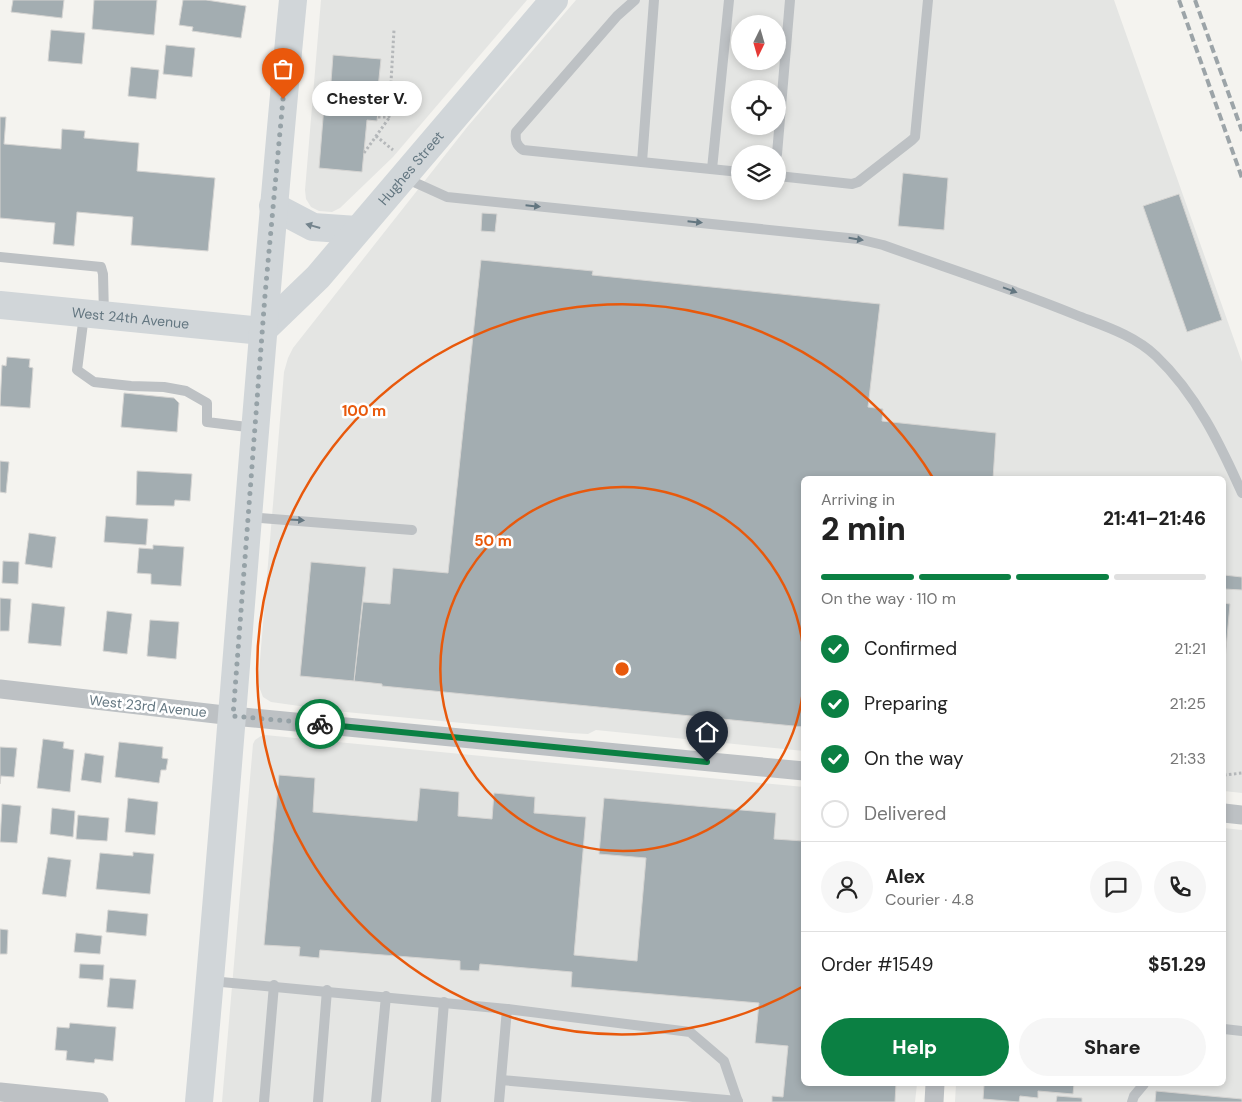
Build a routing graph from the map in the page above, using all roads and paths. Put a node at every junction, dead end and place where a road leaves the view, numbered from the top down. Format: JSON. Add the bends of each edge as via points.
{"nodes":[{"id":1,"x":293,"y":0,"type":"edge"},
{"id":2,"x":554,"y":0,"type":"edge"},
{"id":3,"x":636,"y":0,"type":"edge"},
{"id":4,"x":654,"y":0,"type":"edge"},
{"id":5,"x":729,"y":0,"type":"edge"},
{"id":6,"x":790,"y":0,"type":"edge"},
{"id":7,"x":928,"y":0,"type":"edge"},
{"id":8,"x":394,"y":30,"type":"dead end"},
{"id":9,"x":378,"y":117,"type":"dead end"},
{"id":10,"x":389,"y":117,"type":"junction"},
{"id":11,"x":778,"y":145,"type":"edge"},
{"id":12,"x":364,"y":153,"type":"dead end"},
{"id":13,"x":642,"y":162,"type":"junction"},
{"id":14,"x":712,"y":169,"type":"junction"},
{"id":15,"x":731,"y":171,"type":"edge"},
{"id":16,"x":404,"y":177,"type":"junction"},
{"id":17,"x":786,"y":177,"type":"edge"},
{"id":18,"x":273,"y":206,"type":"junction"},
{"id":19,"x":357,"y":230,"type":"junction"},
{"id":20,"x":0,"y":257,"type":"edge"},
{"id":21,"x":0,"y":305,"type":"edge"},
{"id":22,"x":94,"y":315,"type":"junction"},
{"id":23,"x":262,"y":331,"type":"junction"},
{"id":24,"x":255,"y":428,"type":"junction"},
{"id":25,"x":1242,"y":493,"type":"edge"},
{"id":26,"x":248,"y":517,"type":"junction"},
{"id":27,"x":412,"y":530,"type":"dead end"},
{"id":28,"x":0,"y":689,"type":"edge"},
{"id":29,"x":233,"y":716,"type":"junction"},
{"id":30,"x":801,"y":771,"type":"edge"},
{"id":31,"x":1242,"y":773,"type":"edge"},
{"id":32,"x":1226,"y":775,"type":"edge"},
{"id":33,"x":1226,"y":813,"type":"edge"},
{"id":34,"x":1242,"y":815,"type":"edge"},
{"id":35,"x":210,"y":981,"type":"junction"},
{"id":36,"x":274,"y":985,"type":"junction"},
{"id":37,"x":327,"y":990,"type":"junction"},
{"id":38,"x":386,"y":996,"type":"junction"},
{"id":39,"x":444,"y":1002,"type":"junction"},
{"id":40,"x":507,"y":1009,"type":"junction"},
{"id":41,"x":1226,"y":1029,"type":"edge"},
{"id":42,"x":1242,"y":1030,"type":"edge"},
{"id":43,"x":500,"y":1080,"type":"junction"},
{"id":44,"x":936,"y":1086,"type":"edge"},
{"id":45,"x":1142,"y":1086,"type":"edge"},
{"id":46,"x":0,"y":1092,"type":"edge"},
{"id":47,"x":19,"y":1098,"type":"edge"},
{"id":48,"x":738,"y":1101,"type":"edge"},
{"id":49,"x":99,"y":1102,"type":"edge"},
{"id":50,"x":199,"y":1102,"type":"edge"},
{"id":51,"x":264,"y":1102,"type":"edge"},
{"id":52,"x":318,"y":1102,"type":"edge"},
{"id":53,"x":376,"y":1102,"type":"edge"},
{"id":54,"x":436,"y":1102,"type":"edge"},
{"id":55,"x":499,"y":1102,"type":"edge"},
{"id":56,"x":934,"y":1102,"type":"edge"},
{"id":57,"x":1132,"y":1102,"type":"edge"}],
"edges":[{"from":1,"to":18,"type":"street"},
{"from":2,"to":16,"type":"street","name":"Hughes Street"},
{"from":3,"to":13,"type":"lane","via":[[616,16],[516,132],[516,140],[523,150]]},
{"from":4,"to":13,"type":"lane"},
{"from":5,"to":14,"type":"lane"},
{"from":6,"to":11,"type":"lane"},
{"from":7,"to":17,"type":"lane","via":[[915,136],[912,140],[852,184]]},
{"from":8,"to":10,"type":"path"},
{"from":9,"to":10,"type":"path"},
{"from":10,"to":12,"type":"path"},
{"from":13,"to":14,"type":"lane"},
{"from":14,"to":15,"type":"lane"},
{"from":16,"to":19,"type":"street","name":"Hughes Street"},
{"from":16,"to":25,"type":"lane","one_way":true,"via":[[447,196],[484,201],[858,238],[1056,307],[1128,336],[1156,356],[1192,397],[1221,447]]},
{"from":19,"to":18,"type":"street","one_way":true,"via":[[313,228]]},
{"from":18,"to":23,"type":"street"},
{"from":19,"to":23,"type":"street","name":"Hughes Street","via":[[318,277]]},
{"from":20,"to":22,"type":"lane","via":[[101,267],[103,274]]},
{"from":21,"to":22,"type":"street","name":"West 24th Avenue"},
{"from":22,"to":23,"type":"street","name":"West 24th Avenue"},
{"from":22,"to":24,"type":"lane","via":[[77,370],[94,382],[186,391],[207,402],[207,422]]},
{"from":23,"to":24,"type":"street"},
{"from":24,"to":26,"type":"street"},
{"from":26,"to":27,"type":"lane","one_way":true},
{"from":26,"to":29,"type":"street"},
{"from":28,"to":29,"type":"street","name":"West 23rd Avenue"},
{"from":29,"to":30,"type":"street","name":"West 23rd Avenue"},
{"from":29,"to":35,"type":"street"},
{"from":31,"to":32,"type":"path"},
{"from":33,"to":34,"type":"street"},
{"from":35,"to":36,"type":"lane"},
{"from":35,"to":50,"type":"street"},
{"from":36,"to":37,"type":"lane"},
{"from":36,"to":51,"type":"lane"},
{"from":37,"to":38,"type":"lane"},
{"from":37,"to":52,"type":"lane"},
{"from":38,"to":39,"type":"lane"},
{"from":38,"to":53,"type":"lane"},
{"from":39,"to":40,"type":"lane"},
{"from":39,"to":54,"type":"lane"},
{"from":40,"to":43,"type":"lane"},
{"from":40,"to":48,"type":"lane","via":[[690,1032],[724,1060]]},
{"from":41,"to":42,"type":"lane"},
{"from":43,"to":48,"type":"lane"},
{"from":43,"to":55,"type":"lane"},
{"from":44,"to":56,"type":"street"},
{"from":45,"to":57,"type":"lane"},
{"from":46,"to":47,"type":"street"},
{"from":47,"to":49,"type":"street"}]}
